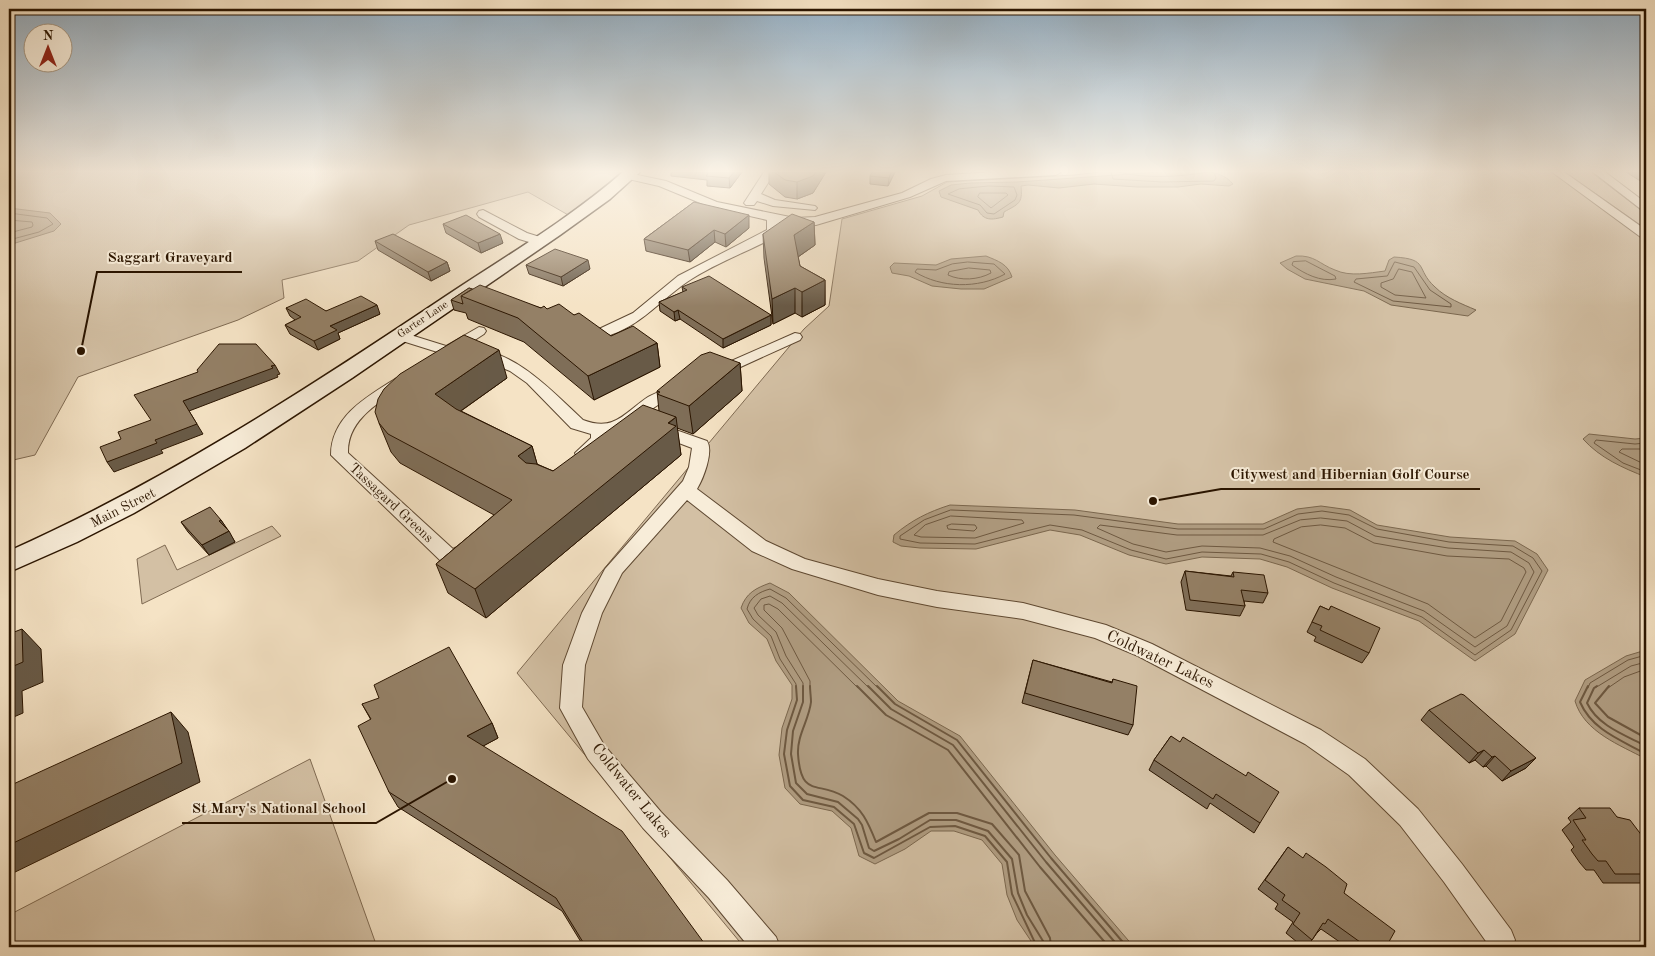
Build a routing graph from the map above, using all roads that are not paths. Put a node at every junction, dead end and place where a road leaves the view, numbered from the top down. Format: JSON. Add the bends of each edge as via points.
{"nodes":[{"id":1,"x":488,"y":217,"type":"edge"},
{"id":2,"x":574,"y":217,"type":"edge"},
{"id":3,"x":768,"y":217,"type":"edge"},
{"id":4,"x":831,"y":217,"type":"edge"},
{"id":5,"x":1620,"y":217,"type":"edge"},
{"id":6,"x":775,"y":218,"type":"junction"},
{"id":7,"x":1646,"y":235,"type":"edge"},
{"id":8,"x":539,"y":241,"type":"junction"},
{"id":9,"x":587,"y":326,"type":"edge"},
{"id":10,"x":480,"y":331,"type":"dead end"},
{"id":11,"x":400,"y":336,"type":"junction"},
{"id":12,"x":795,"y":337,"type":"dead end"},
{"id":13,"x":447,"y":351,"type":"junction"},
{"id":14,"x":431,"y":362,"type":"edge"},
{"id":15,"x":412,"y":374,"type":"edge"},
{"id":16,"x":632,"y":419,"type":"junction"},
{"id":17,"x":599,"y":430,"type":"junction"},
{"id":18,"x":234,"y":445,"type":"joint"},
{"id":19,"x":571,"y":462,"type":"edge"},
{"id":20,"x":687,"y":491,"type":"junction"},
{"id":21,"x":481,"y":538,"type":"edge"},
{"id":22,"x":9,"y":562,"type":"edge"},
{"id":23,"x":1501,"y":940,"type":"dead end"},
{"id":24,"x":766,"y":947,"type":"edge"}],
"edges":[{"from":1,"to":8,"type":"street"},
{"from":2,"to":8,"type":"street","name":"Garter Lane"},
{"from":3,"to":6,"type":"street"},
{"from":4,"to":6,"type":"street","via":[[795,222]]},
{"from":5,"to":7,"type":"street"},
{"from":6,"to":9,"type":"street","via":[[773,231],[765,237],[683,279],[624,324],[597,335]]},
{"from":8,"to":11,"type":"street","name":"Garter Lane"},
{"from":10,"to":13,"type":"street"},
{"from":11,"to":13,"type":"street"},
{"from":11,"to":18,"type":"street","name":"Garter Lane"},
{"from":12,"to":16,"type":"street","via":[[653,401]]},
{"from":13,"to":14,"type":"street"},
{"from":13,"to":17,"type":"street","via":[[475,352],[515,368],[540,387],[577,424]]},
{"from":15,"to":21,"type":"street","name":"Tassagard Greens","via":[[370,402],[347,424],[340,434],[340,455],[452,560]]},
{"from":16,"to":17,"type":"street"},
{"from":16,"to":20,"type":"street","name":"Coldwater Lakes","via":[[701,445],[698,467]]},
{"from":17,"to":19,"type":"street","via":[[599,440]]},
{"from":18,"to":22,"type":"street","name":"Main Street","via":[[147,496]]},
{"from":20,"to":23,"type":"street","name":"Coldwater Lakes","via":[[759,546],[799,564],[878,587],[1023,611],[1099,631],[1145,650],[1314,737],[1358,767],[1409,818]]},
{"from":20,"to":24,"type":"street","name":"Coldwater Lakes","via":[[614,570],[592,613],[574,665],[571,708],[596,752]]}]}
